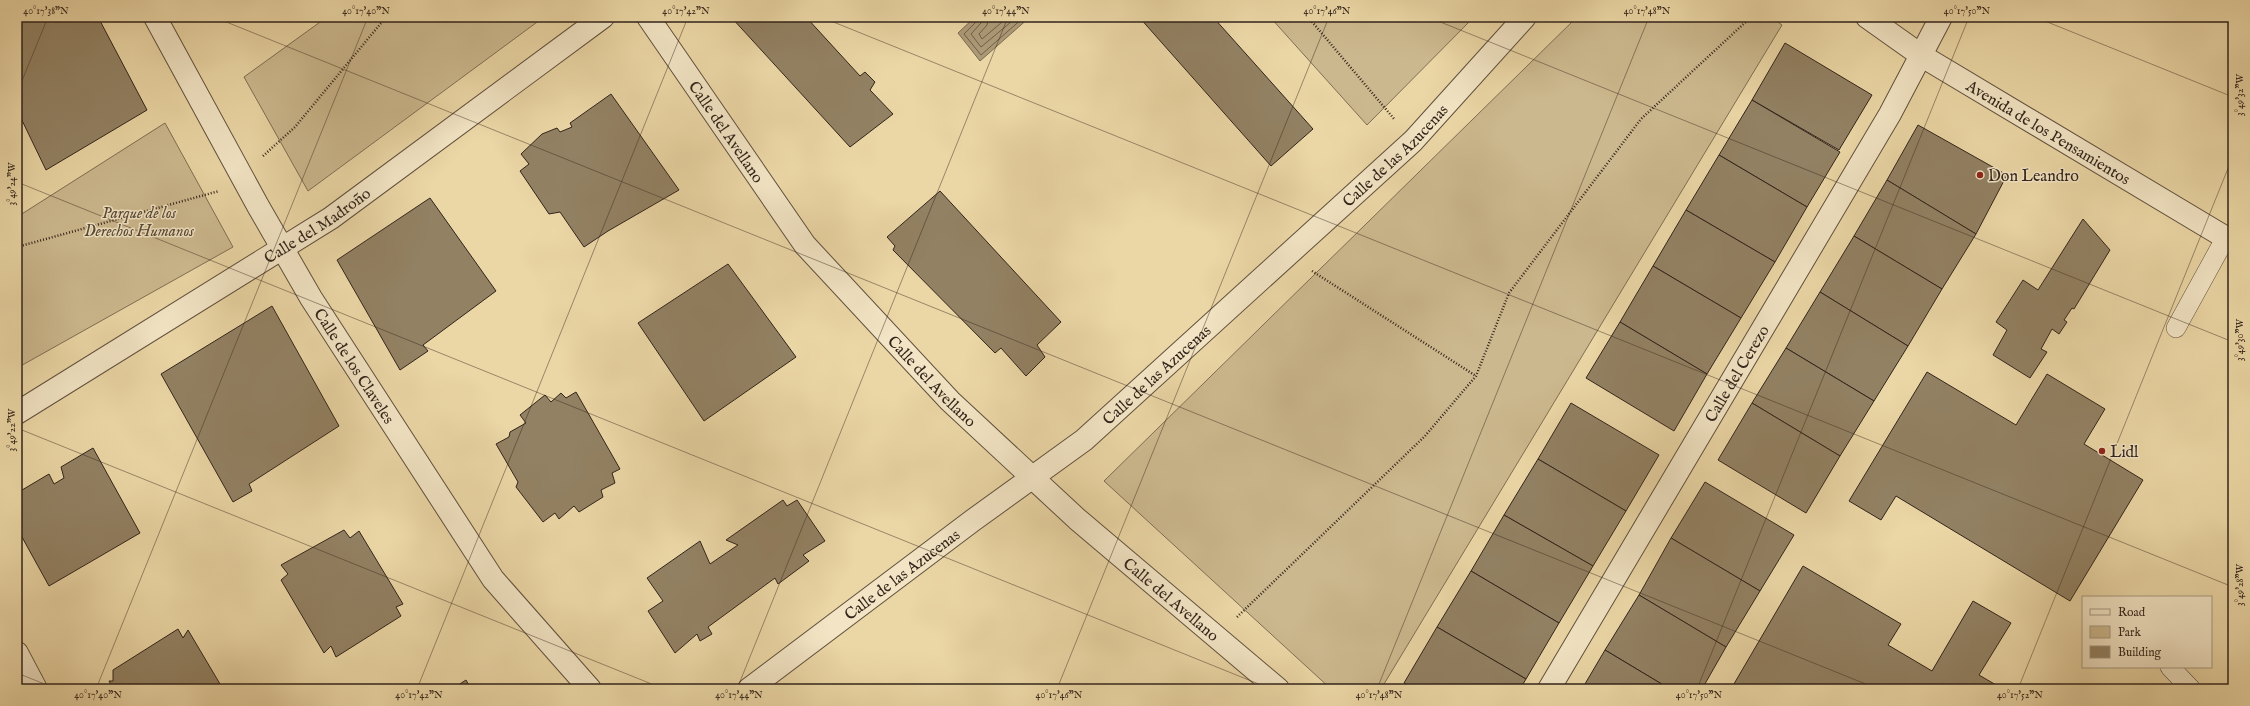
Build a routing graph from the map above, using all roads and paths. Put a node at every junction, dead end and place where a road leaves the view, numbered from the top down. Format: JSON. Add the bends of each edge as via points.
{"nodes":[{"id":1,"x":156,"y":17,"type":"edge"},
{"id":2,"x":603,"y":17,"type":"edge"},
{"id":3,"x":648,"y":17,"type":"edge"},
{"id":4,"x":1308,"y":17,"type":"edge"},
{"id":5,"x":1525,"y":17,"type":"edge"},
{"id":6,"x":1751,"y":17,"type":"edge"},
{"id":7,"x":1867,"y":17,"type":"edge"},
{"id":8,"x":1941,"y":17,"type":"edge"},
{"id":9,"x":1922,"y":56,"type":"junction"},
{"id":10,"x":1413,"y":141,"type":"junction"},
{"id":11,"x":2229,"y":240,"type":"edge"},
{"id":12,"x":284,"y":248,"type":"junction"},
{"id":13,"x":1309,"y":270,"type":"dead end"},
{"id":14,"x":2176,"y":328,"type":"dead end"},
{"id":15,"x":1476,"y":376,"type":"junction"},
{"id":16,"x":17,"y":413,"type":"edge"},
{"id":17,"x":1032,"y":478,"type":"junction"},
{"id":18,"x":1215,"y":638,"type":"junction"},
{"id":19,"x":17,"y":653,"type":"edge"},
{"id":20,"x":2171,"y":668,"type":"edge"},
{"id":21,"x":36,"y":689,"type":"edge"},
{"id":22,"x":590,"y":689,"type":"edge"},
{"id":23,"x":749,"y":689,"type":"edge"},
{"id":24,"x":1278,"y":689,"type":"edge"},
{"id":25,"x":1549,"y":689,"type":"edge"},
{"id":26,"x":2191,"y":689,"type":"edge"}],
"edges":[{"from":1,"to":12,"type":"street","name":"Calle de los Claveles","via":[[251,194]]},
{"from":2,"to":12,"type":"street","name":"Calle del Madroño","via":[[331,218]]},
{"from":3,"to":17,"type":"street","name":"Calle del Avellano","via":[[805,245],[950,401]]},
{"from":4,"to":10,"type":"path"},
{"from":5,"to":10,"type":"street","name":"Calle de las Azucenas"},
{"from":6,"to":15,"type":"path","via":[[1636,126],[1509,293]]},
{"from":7,"to":9,"type":"street","name":"Avenida de los Pensamientos"},
{"from":8,"to":9,"type":"street","name":"Calle del Cerezo"},
{"from":9,"to":11,"type":"street","name":"Avenida de los Pensamientos"},
{"from":9,"to":25,"type":"street","name":"Calle del Cerezo"},
{"from":10,"to":17,"type":"street","name":"Calle de las Azucenas","via":[[1084,440]]},
{"from":11,"to":14,"type":"lane"},
{"from":12,"to":16,"type":"street","name":"Calle del Madroño"},
{"from":12,"to":22,"type":"street","name":"Calle de los Claveles","via":[[311,298],[493,579]]},
{"from":13,"to":15,"type":"path"},
{"from":15,"to":18,"type":"path","via":[[1425,436]]},
{"from":17,"to":18,"type":"street","name":"Calle del Avellano"},
{"from":17,"to":23,"type":"street","name":"Calle de las Azucenas"},
{"from":18,"to":24,"type":"street","name":"Calle del Avellano"},
{"from":19,"to":21,"type":"street"},
{"from":20,"to":26,"type":"lane"}]}
